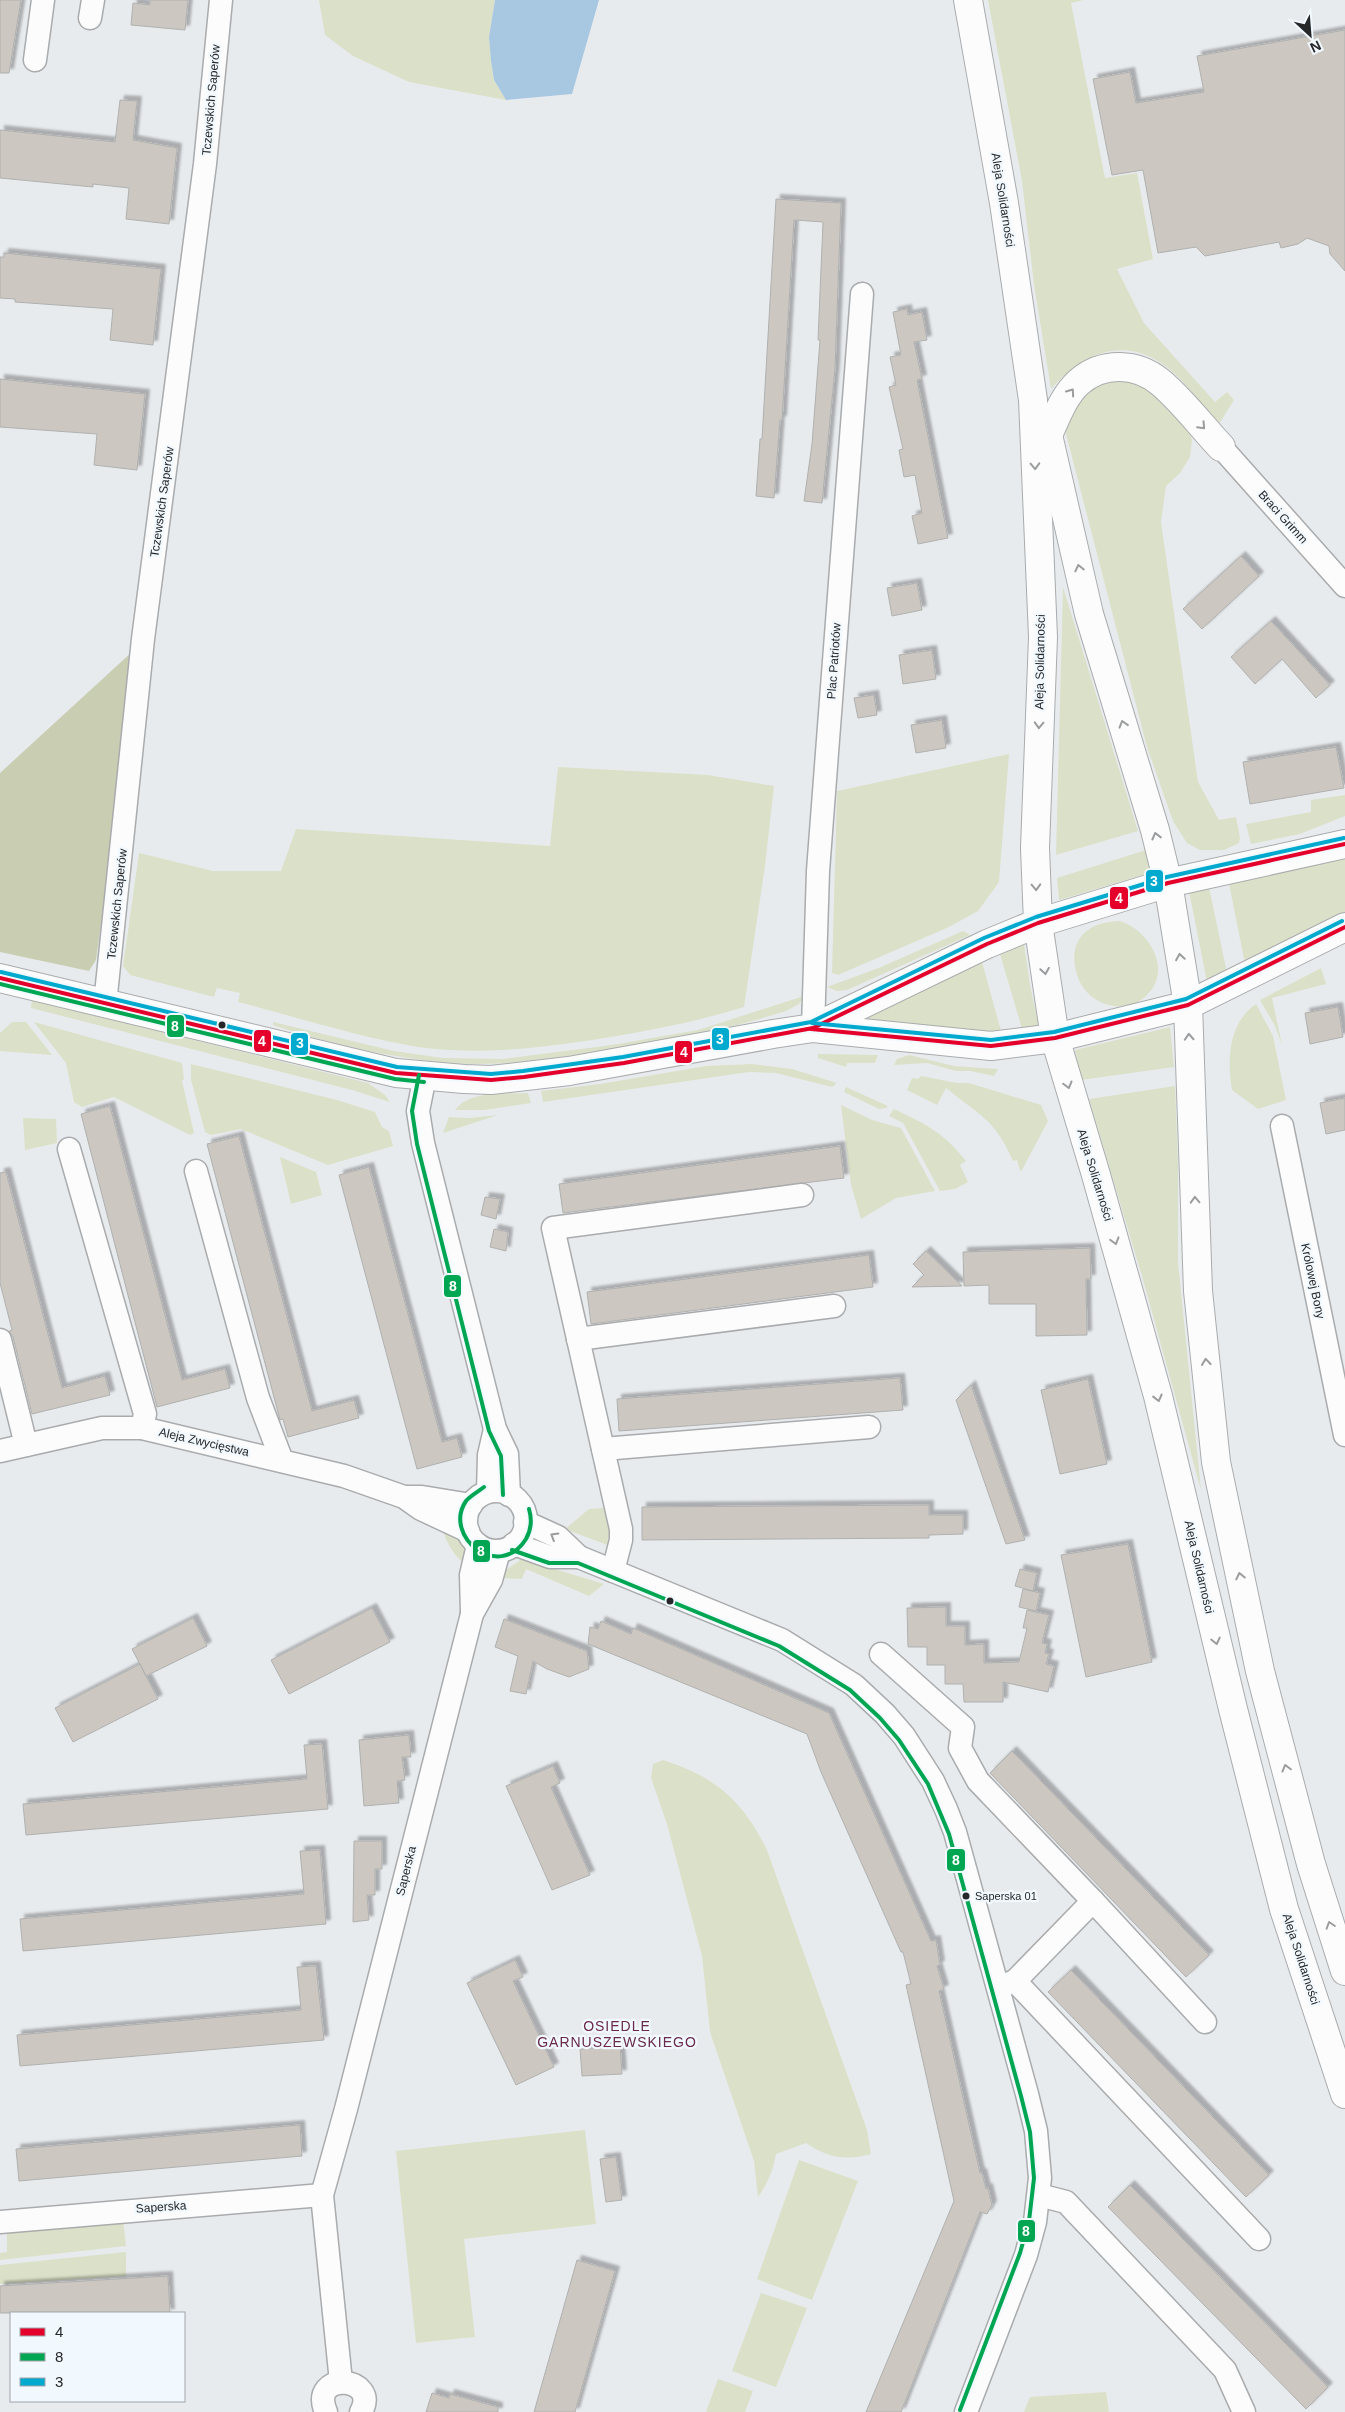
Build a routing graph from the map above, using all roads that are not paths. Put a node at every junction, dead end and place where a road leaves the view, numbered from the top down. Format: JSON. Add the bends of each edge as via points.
{"nodes":[{"id":1,"x":43,"y":0,"type":"edge"},
{"id":2,"x":221,"y":0,"type":"edge"},
{"id":3,"x":968,"y":0,"type":"edge"},
{"id":4,"x":35,"y":60,"type":"dead end"},
{"id":5,"x":862,"y":294,"type":"dead end"},
{"id":6,"x":1033,"y":400,"type":"junction"},
{"id":7,"x":1048,"y":435,"type":"junction"},
{"id":8,"x":1221,"y":447,"type":"joint"},
{"id":9,"x":1345,"y":586,"type":"edge"},
{"id":10,"x":1345,"y":844,"type":"edge"},
{"id":11,"x":1168,"y":883,"type":"junction"},
{"id":12,"x":1038,"y":923,"type":"junction"},
{"id":13,"x":1345,"y":927,"type":"edge"},
{"id":14,"x":0,"y":978,"type":"edge"},
{"id":15,"x":105,"y":1004,"type":"junction"},
{"id":16,"x":1188,"y":1005,"type":"junction"},
{"id":17,"x":813,"y":1028,"type":"junction"},
{"id":18,"x":1055,"y":1038,"type":"junction"},
{"id":19,"x":425,"y":1076,"type":"junction"},
{"id":20,"x":1282,"y":1126,"type":"dead end"},
{"id":21,"x":69,"y":1149,"type":"dead end"},
{"id":22,"x":196,"y":1171,"type":"dead end"},
{"id":23,"x":802,"y":1195,"type":"dead end"},
{"id":24,"x":834,"y":1306,"type":"dead end"},
{"id":25,"x":578,"y":1339,"type":"junction"},
{"id":26,"x":0,"y":1340,"type":"edge"},
{"id":27,"x":869,"y":1427,"type":"dead end"},
{"id":28,"x":142,"y":1428,"type":"junction"},
{"id":29,"x":1345,"y":1435,"type":"edge"},
{"id":30,"x":26,"y":1445,"type":"junction"},
{"id":31,"x":603,"y":1449,"type":"junction"},
{"id":32,"x":0,"y":1451,"type":"edge"},
{"id":33,"x":282,"y":1461,"type":"junction"},
{"id":34,"x":489,"y":1497,"type":"junction"},
{"id":35,"x":404,"y":1498,"type":"junction"},
{"id":36,"x":526,"y":1522,"type":"junction"},
{"id":37,"x":490,"y":1543,"type":"junction"},
{"id":38,"x":579,"y":1557,"type":"junction"},
{"id":39,"x":613,"y":1571,"type":"junction"},
{"id":40,"x":889,"y":1661,"type":"dead end"},
{"id":41,"x":1093,"y":1901,"type":"junction"},
{"id":42,"x":1345,"y":1971,"type":"edge"},
{"id":43,"x":1006,"y":1984,"type":"junction"},
{"id":44,"x":1205,"y":2022,"type":"dead end"},
{"id":45,"x":1345,"y":2094,"type":"edge"},
{"id":46,"x":322,"y":2195,"type":"junction"},
{"id":47,"x":1039,"y":2196,"type":"junction"},
{"id":48,"x":0,"y":2222,"type":"edge"},
{"id":49,"x":1259,"y":2239,"type":"dead end"},
{"id":50,"x":341,"y":2382,"type":"junction"},
{"id":51,"x":326,"y":2412,"type":"edge"},
{"id":52,"x":360,"y":2412,"type":"edge"},
{"id":53,"x":966,"y":2412,"type":"edge"},
{"id":54,"x":1244,"y":2412,"type":"edge"}],
"edges":[{"from":1,"to":4,"type":"street"},
{"from":2,"to":15,"type":"street","name":"Tczewskich Saperów","via":[[206,164],[143,639]]},
{"from":3,"to":6,"type":"main road","name":"Aleja Solidarności","via":[[1004,203]]},
{"from":5,"to":17,"type":"street","name":"Plac Patriotów","via":[[818,862]]},
{"from":6,"to":7,"type":"main road","name":"Aleja Solidarności"},
{"from":6,"to":12,"type":"main road","name":"Aleja Solidarności","one_way":true,"via":[[1043,636],[1035,848]]},
{"from":7,"to":8,"type":"main road","one_way":true,"via":[[1078,383],[1088,375],[1122,366],[1139,369],[1160,382]]},
{"from":11,"to":7,"type":"main road","name":"Aleja Solidarności","one_way":true,"via":[[1090,614]]},
{"from":8,"to":9,"type":"street","name":"Braci Grimm"},
{"from":10,"to":11,"type":"main road"},
{"from":11,"to":12,"type":"main road"},
{"from":16,"to":11,"type":"main road","name":"Aleja Solidarności","one_way":true},
{"from":12,"to":17,"type":"main road","via":[[987,944]]},
{"from":12,"to":18,"type":"main road","name":"Aleja Solidarności","one_way":true},
{"from":13,"to":16,"type":"main road"},
{"from":14,"to":15,"type":"main road"},
{"from":15,"to":19,"type":"main road","via":[[396,1073]]},
{"from":16,"to":18,"type":"main road"},
{"from":42,"to":16,"type":"main road","one_way":true,"via":[[1311,1864],[1260,1671],[1216,1462],[1198,1291]]},
{"from":17,"to":18,"type":"main road","via":[[991,1046]]},
{"from":17,"to":19,"type":"main road","via":[[535,1076],[491,1080]]},
{"from":18,"to":45,"type":"main road","name":"Aleja Solidarności","one_way":true,"via":[[1158,1396],[1230,1700],[1284,1909]]},
{"from":19,"to":34,"type":"street","via":[[418,1111],[423,1143],[496,1429],[489,1455]]},
{"from":20,"to":29,"type":"street","name":"Królowej Bony"},
{"from":21,"to":28,"type":"street","via":[[145,1414]]},
{"from":22,"to":33,"type":"street","via":[[258,1398]]},
{"from":23,"to":25,"type":"street","via":[[553,1228]]},
{"from":24,"to":25,"type":"street"},
{"from":25,"to":31,"type":"street"},
{"from":26,"to":30,"type":"street"},
{"from":27,"to":31,"type":"street"},
{"from":28,"to":30,"type":"street","name":"Aleja Zwycięstwa","via":[[102,1428]]},
{"from":28,"to":33,"type":"street","name":"Aleja Zwycięstwa"},
{"from":30,"to":32,"type":"street","name":"Aleja Zwycięstwa"},
{"from":31,"to":39,"type":"street","via":[[622,1529]]},
{"from":33,"to":35,"type":"street","name":"Aleja Zwycięstwa","via":[[344,1476]]},
{"from":34,"to":35,"type":"street","name":"Aleja Zwycięstwa"},
{"from":34,"to":36,"type":"street","via":[[521,1505]]},
{"from":34,"to":37,"type":"street","via":[[467,1515]]},
{"from":35,"to":37,"type":"street","name":"Aleja Zwycięstwa"},
{"from":36,"to":37,"type":"street","via":[[520,1538]]},
{"from":38,"to":36,"type":"street","one_way":true,"via":[[558,1537]]},
{"from":37,"to":38,"type":"street","name":"Aleja Zwycięstwa","via":[[550,1557]]},
{"from":37,"to":46,"type":"street","name":"Saperska","via":[[491,1580],[472,1614]]},
{"from":38,"to":39,"type":"street"},
{"from":39,"to":43,"type":"street","via":[[782,1640],[854,1685],[885,1714],[923,1763],[946,1809]]},
{"from":40,"to":41,"type":"street","via":[[963,1727],[960,1748],[978,1781]]},
{"from":41,"to":43,"type":"street"},
{"from":41,"to":44,"type":"street"},
{"from":43,"to":47,"type":"street","via":[[1036,2132]]},
{"from":43,"to":49,"type":"street"},
{"from":46,"to":48,"type":"street","name":"Saperska"},
{"from":46,"to":50,"type":"street","name":"Saperska"},
{"from":47,"to":53,"type":"street","via":[[1023,2264]]},
{"from":47,"to":54,"type":"street","via":[[1066,2202],[1225,2370]]},
{"from":50,"to":51,"type":"street","via":[[328,2388],[324,2395]]},
{"from":50,"to":52,"type":"street","via":[[350,2382],[362,2393],[364,2401]]}]}
